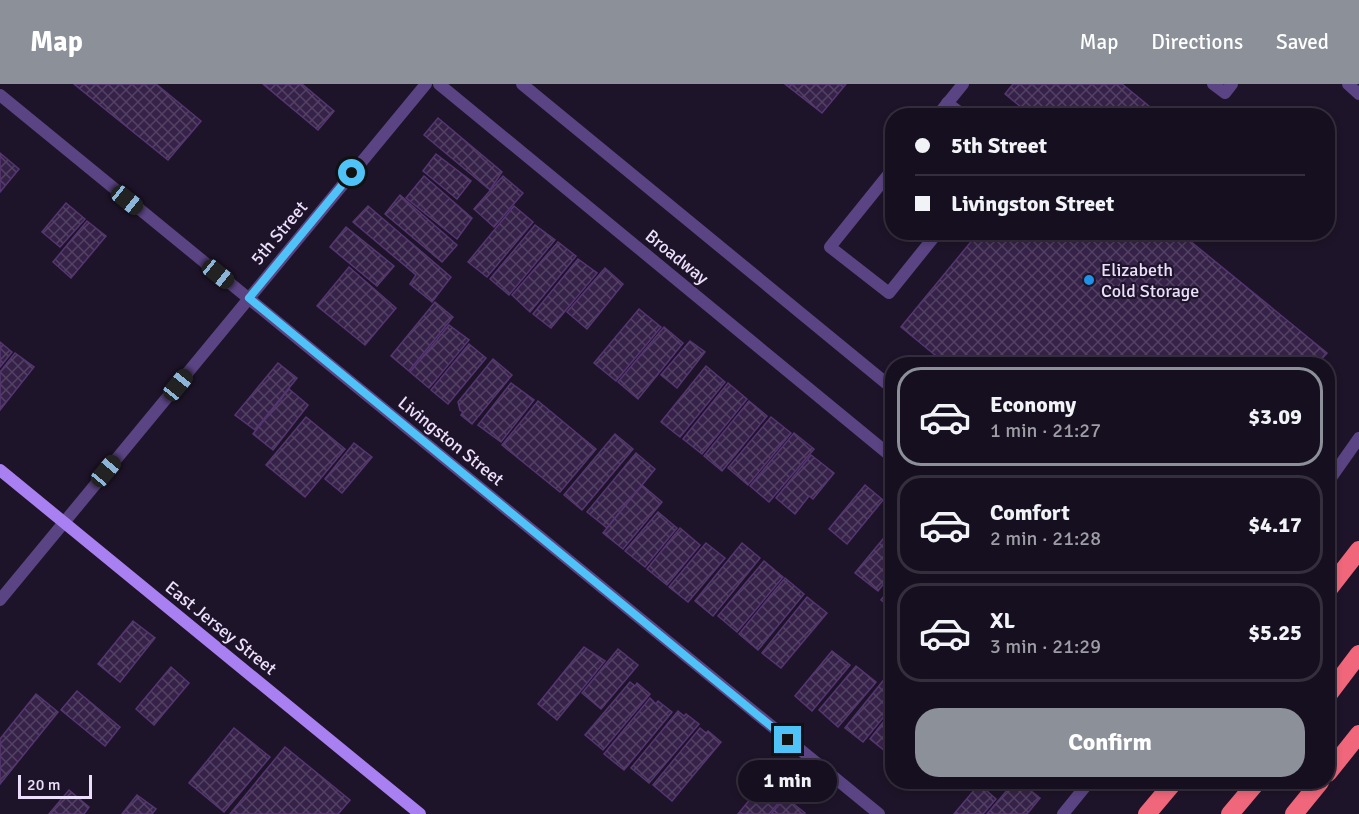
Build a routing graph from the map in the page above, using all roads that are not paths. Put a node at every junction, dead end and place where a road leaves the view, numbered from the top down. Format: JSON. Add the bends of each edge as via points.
{"nodes":[{"id":1,"x":426,"y":84,"type":"edge"},
{"id":2,"x":438,"y":84,"type":"edge"},
{"id":3,"x":522,"y":84,"type":"edge"},
{"id":4,"x":963,"y":84,"type":"edge"},
{"id":5,"x":1213,"y":84,"type":"edge"},
{"id":6,"x":1232,"y":84,"type":"edge"},
{"id":7,"x":1348,"y":84,"type":"edge"},
{"id":8,"x":1359,"y":94,"type":"edge"},
{"id":9,"x":0,"y":95,"type":"edge"},
{"id":10,"x":947,"y":103,"type":"junction"},
{"id":11,"x":943,"y":108,"type":"edge"},
{"id":12,"x":954,"y":108,"type":"edge"},
{"id":13,"x":885,"y":179,"type":"edge"},
{"id":14,"x":932,"y":240,"type":"edge"},
{"id":15,"x":249,"y":298,"type":"junction"},
{"id":16,"x":885,"y":382,"type":"edge"},
{"id":17,"x":1359,"y":438,"type":"edge"},
{"id":18,"x":885,"y":451,"type":"edge"},
{"id":19,"x":0,"y":470,"type":"edge"},
{"id":20,"x":1335,"y":472,"type":"edge"},
{"id":21,"x":64,"y":523,"type":"junction"},
{"id":22,"x":1359,"y":550,"type":"edge"},
{"id":23,"x":1335,"y":581,"type":"edge"},
{"id":24,"x":0,"y":600,"type":"edge"},
{"id":25,"x":1359,"y":654,"type":"edge"},
{"id":26,"x":1335,"y":686,"type":"edge"},
{"id":27,"x":1359,"y":734,"type":"edge"},
{"id":28,"x":1335,"y":764,"type":"edge"},
{"id":29,"x":1083,"y":789,"type":"edge"},
{"id":30,"x":1168,"y":789,"type":"edge"},
{"id":31,"x":1251,"y":789,"type":"edge"},
{"id":32,"x":1314,"y":789,"type":"edge"},
{"id":33,"x":420,"y":814,"type":"edge"},
{"id":34,"x":879,"y":814,"type":"edge"},
{"id":35,"x":1063,"y":814,"type":"edge"},
{"id":36,"x":1147,"y":814,"type":"edge"},
{"id":37,"x":1230,"y":814,"type":"edge"},
{"id":38,"x":1294,"y":814,"type":"edge"}],
"edges":[{"from":1,"to":15,"type":"street","name":"5th Street"},
{"from":2,"to":18,"type":"street","name":"Broadway"},
{"from":3,"to":16,"type":"street","name":"Broadway"},
{"from":4,"to":10,"type":"street"},
{"from":5,"to":6,"type":"street","via":[[1225,93]]},
{"from":7,"to":8,"type":"street"},
{"from":9,"to":15,"type":"street","name":"Livingston Street"},
{"from":10,"to":11,"type":"street"},
{"from":10,"to":12,"type":"street"},
{"from":13,"to":14,"type":"street","via":[[830,247],[889,293]]},
{"from":15,"to":21,"type":"street","name":"5th Street"},
{"from":15,"to":34,"type":"street","name":"Livingston Street"},
{"from":17,"to":20,"type":"street"},
{"from":19,"to":21,"type":"street","name":"East Jersey Street"},
{"from":21,"to":24,"type":"street","name":"5th Street"},
{"from":21,"to":33,"type":"street","name":"East Jersey Street"},
{"from":22,"to":23,"type":"highway"},
{"from":25,"to":26,"type":"highway"},
{"from":27,"to":28,"type":"highway"},
{"from":29,"to":35,"type":"street"},
{"from":30,"to":36,"type":"highway"},
{"from":31,"to":37,"type":"highway"},
{"from":32,"to":38,"type":"highway"}]}
